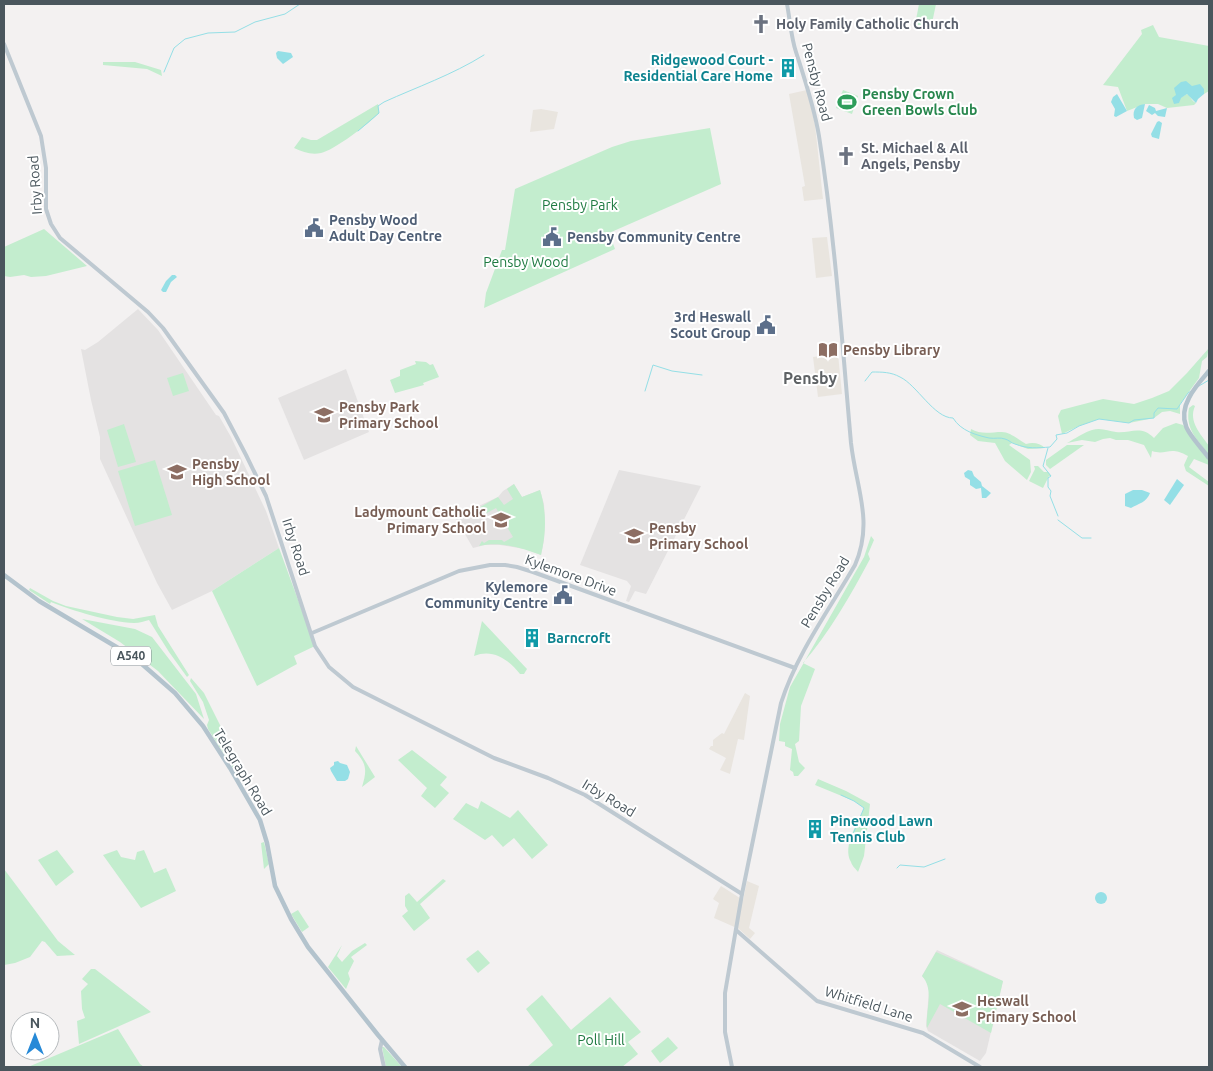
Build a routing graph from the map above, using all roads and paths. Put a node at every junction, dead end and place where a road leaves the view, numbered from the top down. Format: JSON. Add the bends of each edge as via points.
{"nodes":[{"id":1,"x":787,"y":4,"type":"edge"},
{"id":2,"x":4,"y":44,"type":"edge"},
{"id":3,"x":1209,"y":371,"type":"edge"},
{"id":4,"x":1209,"y":458,"type":"edge"},
{"id":5,"x":4,"y":575,"type":"edge"},
{"id":6,"x":312,"y":633,"type":"junction"},
{"id":7,"x":795,"y":668,"type":"junction"},
{"id":8,"x":742,"y":894,"type":"junction"},
{"id":9,"x":736,"y":930,"type":"junction"},
{"id":10,"x":382,"y":1040,"type":"junction"},
{"id":11,"x":384,"y":1067,"type":"edge"},
{"id":12,"x":406,"y":1067,"type":"edge"},
{"id":13,"x":732,"y":1067,"type":"edge"},
{"id":14,"x":980,"y":1067,"type":"edge"}],
"edges":[{"from":1,"to":7,"type":"street","name":"Pensby Road","via":[[795,50],[813,103],[826,180],[852,445],[864,510],[861,551],[855,565]]},
{"from":2,"to":6,"type":"street","name":"Irby Road","via":[[41,136],[50,224],[60,238],[163,328],[224,414],[266,496]]},
{"from":3,"to":4,"type":"main road","via":[[1193,390],[1185,415],[1186,427]]},
{"from":5,"to":10,"type":"main road","name":"Telegraph Road","number":"A540","via":[[39,602],[135,658],[176,693],[203,726],[260,820],[275,886],[291,919],[308,947]]},
{"from":6,"to":7,"type":"street","name":"Kylemore Drive","via":[[458,571],[505,566],[533,572]]},
{"from":6,"to":8,"type":"street","name":"Irby Road","via":[[322,658],[353,688],[494,758],[585,795]]},
{"from":7,"to":8,"type":"street","name":"Pensby Road","via":[[781,702]]},
{"from":8,"to":9,"type":"street","name":"Pensby Road"},
{"from":9,"to":13,"type":"street","name":"Pensby Road","via":[[725,993],[724,1024]]},
{"from":9,"to":14,"type":"street","name":"Whitfield Lane","via":[[817,1001],[923,1033]]},
{"from":10,"to":11,"type":"street","via":[[380,1048]]},
{"from":10,"to":12,"type":"main road","name":"Telegraph Road","number":"A540"}]}
